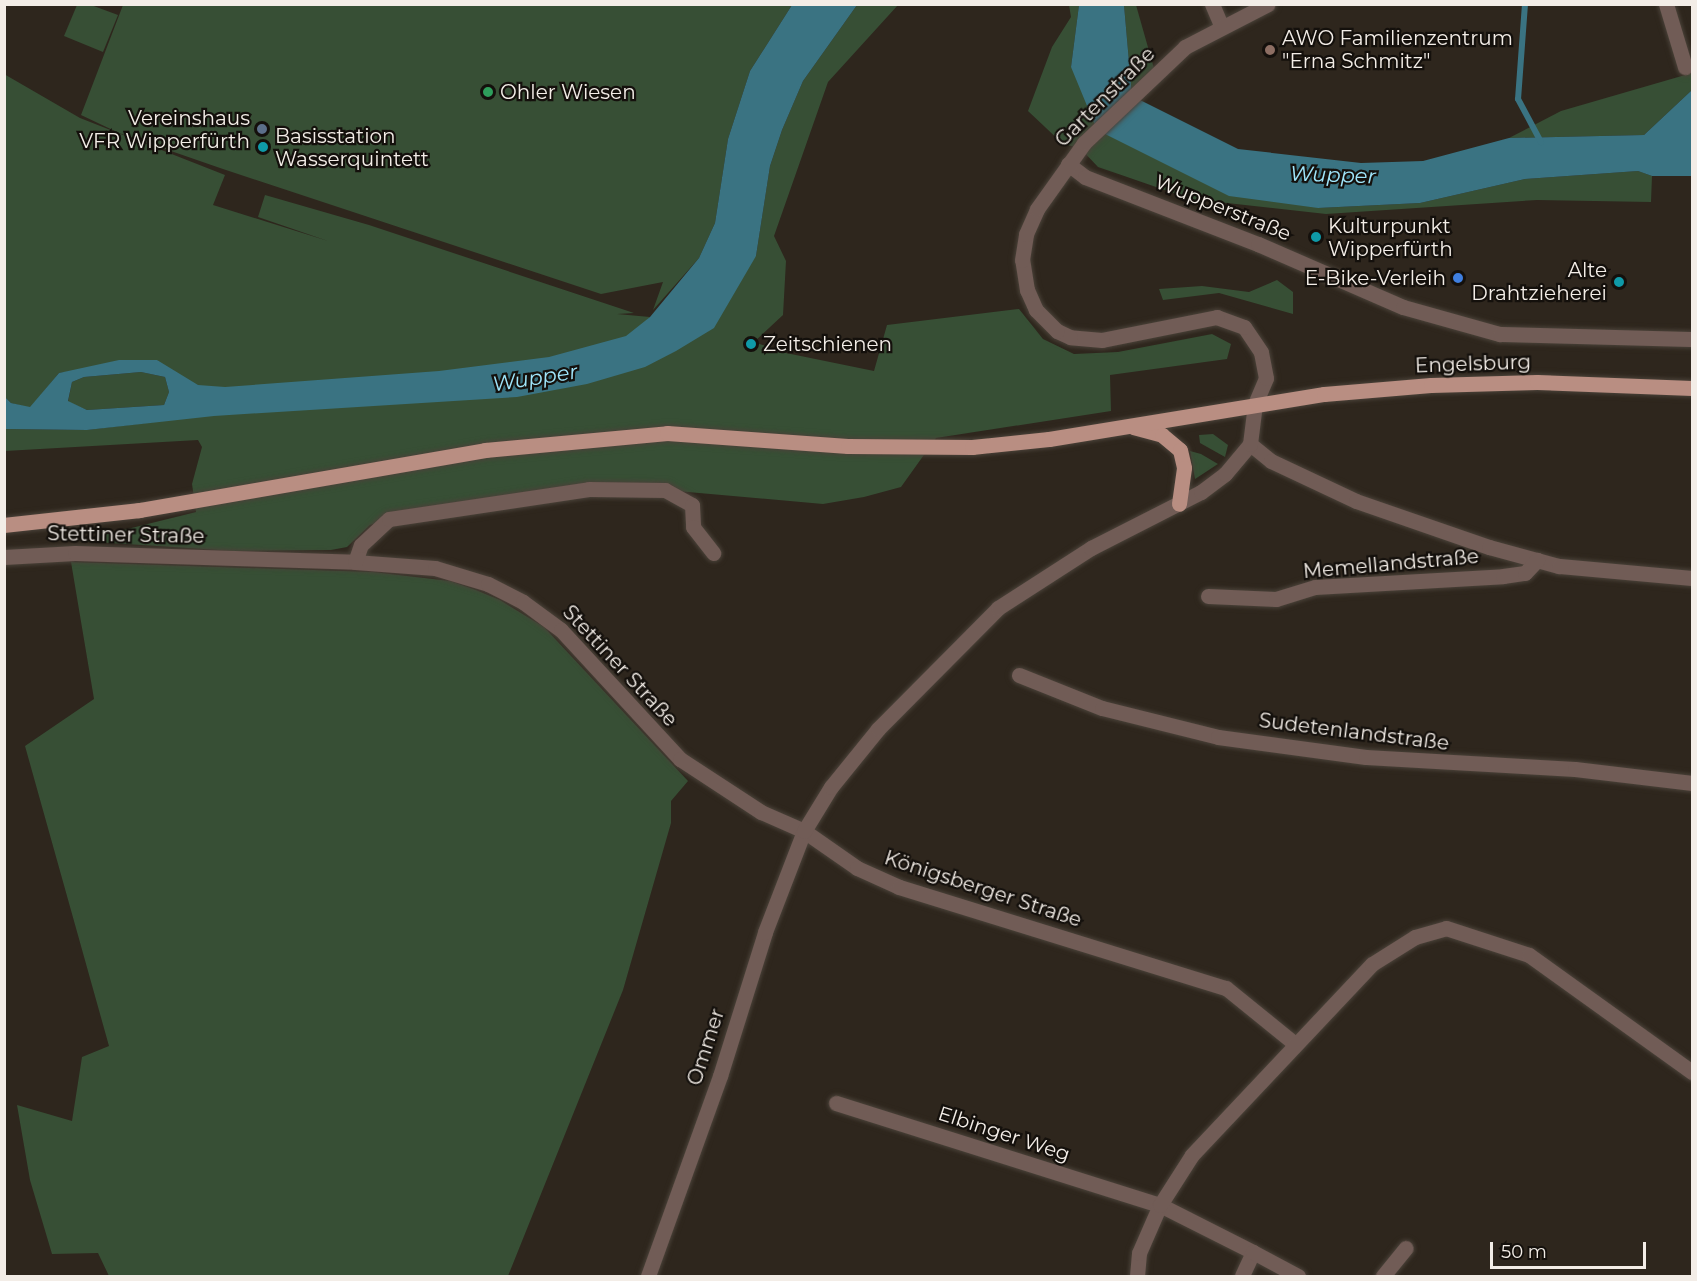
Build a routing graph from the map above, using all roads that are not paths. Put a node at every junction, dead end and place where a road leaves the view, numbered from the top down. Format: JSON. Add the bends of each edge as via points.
{"nodes":[{"id":1,"x":1212,"y":4,"type":"edge"},
{"id":2,"x":1268,"y":4,"type":"edge"},
{"id":3,"x":1666,"y":4,"type":"edge"},
{"id":4,"x":1222,"y":27,"type":"junction"},
{"id":5,"x":1685,"y":67,"type":"dead end"},
{"id":6,"x":1068,"y":164,"type":"junction"},
{"id":7,"x":1692,"y":339,"type":"edge"},
{"id":8,"x":1692,"y":388,"type":"edge"},
{"id":9,"x":1256,"y":404,"type":"junction"},
{"id":10,"x":1127,"y":426,"type":"junction"},
{"id":11,"x":1250,"y":444,"type":"junction"},
{"id":12,"x":1179,"y":504,"type":"junction"},
{"id":13,"x":4,"y":525,"type":"edge"},
{"id":14,"x":713,"y":554,"type":"dead end"},
{"id":15,"x":4,"y":557,"type":"edge"},
{"id":16,"x":1537,"y":560,"type":"junction"},
{"id":17,"x":355,"y":562,"type":"junction"},
{"id":18,"x":1692,"y":578,"type":"edge"},
{"id":19,"x":1208,"y":596,"type":"dead end"},
{"id":20,"x":1019,"y":675,"type":"dead end"},
{"id":21,"x":1692,"y":783,"type":"edge"},
{"id":22,"x":804,"y":831,"type":"junction"},
{"id":23,"x":1294,"y":1043,"type":"junction"},
{"id":24,"x":1692,"y":1072,"type":"edge"},
{"id":25,"x":836,"y":1102,"type":"dead end"},
{"id":26,"x":1160,"y":1205,"type":"junction"},
{"id":27,"x":1406,"y":1248,"type":"dead end"},
{"id":28,"x":1253,"y":1252,"type":"junction"},
{"id":29,"x":648,"y":1276,"type":"edge"},
{"id":30,"x":1137,"y":1276,"type":"edge"},
{"id":31,"x":1242,"y":1276,"type":"edge"},
{"id":32,"x":1298,"y":1276,"type":"edge"},
{"id":33,"x":1383,"y":1276,"type":"edge"}],
"edges":[{"from":1,"to":4,"type":"street"},
{"from":2,"to":4,"type":"street","name":"Gartenstraße"},
{"from":3,"to":5,"type":"street"},
{"from":4,"to":6,"type":"street","name":"Gartenstraße","via":[[1185,47],[1084,143]]},
{"from":6,"to":7,"type":"street","name":"Wupperstraße","via":[[1085,177],[1258,244],[1403,307],[1500,334]]},
{"from":6,"to":9,"type":"street","name":"Gartenstraße","via":[[1037,209],[1023,246],[1027,290],[1049,324],[1070,337],[1088,341],[1217,317],[1238,323],[1254,337],[1266,378]]},
{"from":8,"to":9,"type":"main road","name":"Engelsburg","via":[[1537,382],[1431,385]]},
{"from":9,"to":10,"type":"main road","name":"Engelsburg"},
{"from":9,"to":11,"type":"street"},
{"from":10,"to":12,"type":"main road","via":[[1162,435],[1180,450],[1184,468]]},
{"from":10,"to":13,"type":"main road","name":"Engelsburg","via":[[972,447],[848,446],[667,433],[603,438],[485,450],[138,510]]},
{"from":11,"to":12,"type":"street","via":[[1215,483]]},
{"from":11,"to":16,"type":"street","name":"Memellandstraße","via":[[1271,461],[1356,501]]},
{"from":12,"to":22,"type":"street","via":[[1049,572],[998,608],[878,729],[831,787]]},
{"from":14,"to":17,"type":"street","via":[[693,527],[692,505],[665,490],[589,489],[389,519],[361,545]]},
{"from":15,"to":17,"type":"street","name":"Stettiner Straße","via":[[75,553]]},
{"from":16,"to":18,"type":"street","name":"Memellandstraße","via":[[1599,571]]},
{"from":16,"to":19,"type":"street","name":"Memellandstraße","via":[[1525,573],[1503,576],[1316,587],[1276,599]]},
{"from":17,"to":22,"type":"street","name":"Stettiner Straße","via":[[449,571],[488,584],[522,602],[575,644],[680,759],[762,812]]},
{"from":20,"to":21,"type":"street","name":"Sudetenlandstraße","via":[[1102,708],[1218,737],[1366,757],[1575,769]]},
{"from":22,"to":23,"type":"street","name":"Königsberger Straße","via":[[857,868],[899,888],[1226,988]]},
{"from":22,"to":29,"type":"street","name":"Ommer","via":[[765,932],[720,1076]]},
{"from":23,"to":24,"type":"street","via":[[1372,964],[1415,937],[1446,928],[1529,955]]},
{"from":23,"to":26,"type":"street","via":[[1192,1155]]},
{"from":25,"to":26,"type":"street","name":"Elbinger Weg"},
{"from":26,"to":28,"type":"street","name":"Elbinger Weg"},
{"from":26,"to":30,"type":"street","via":[[1139,1253]]},
{"from":27,"to":33,"type":"street"},
{"from":28,"to":31,"type":"street"},
{"from":28,"to":32,"type":"street","name":"Elbinger Weg"}]}
